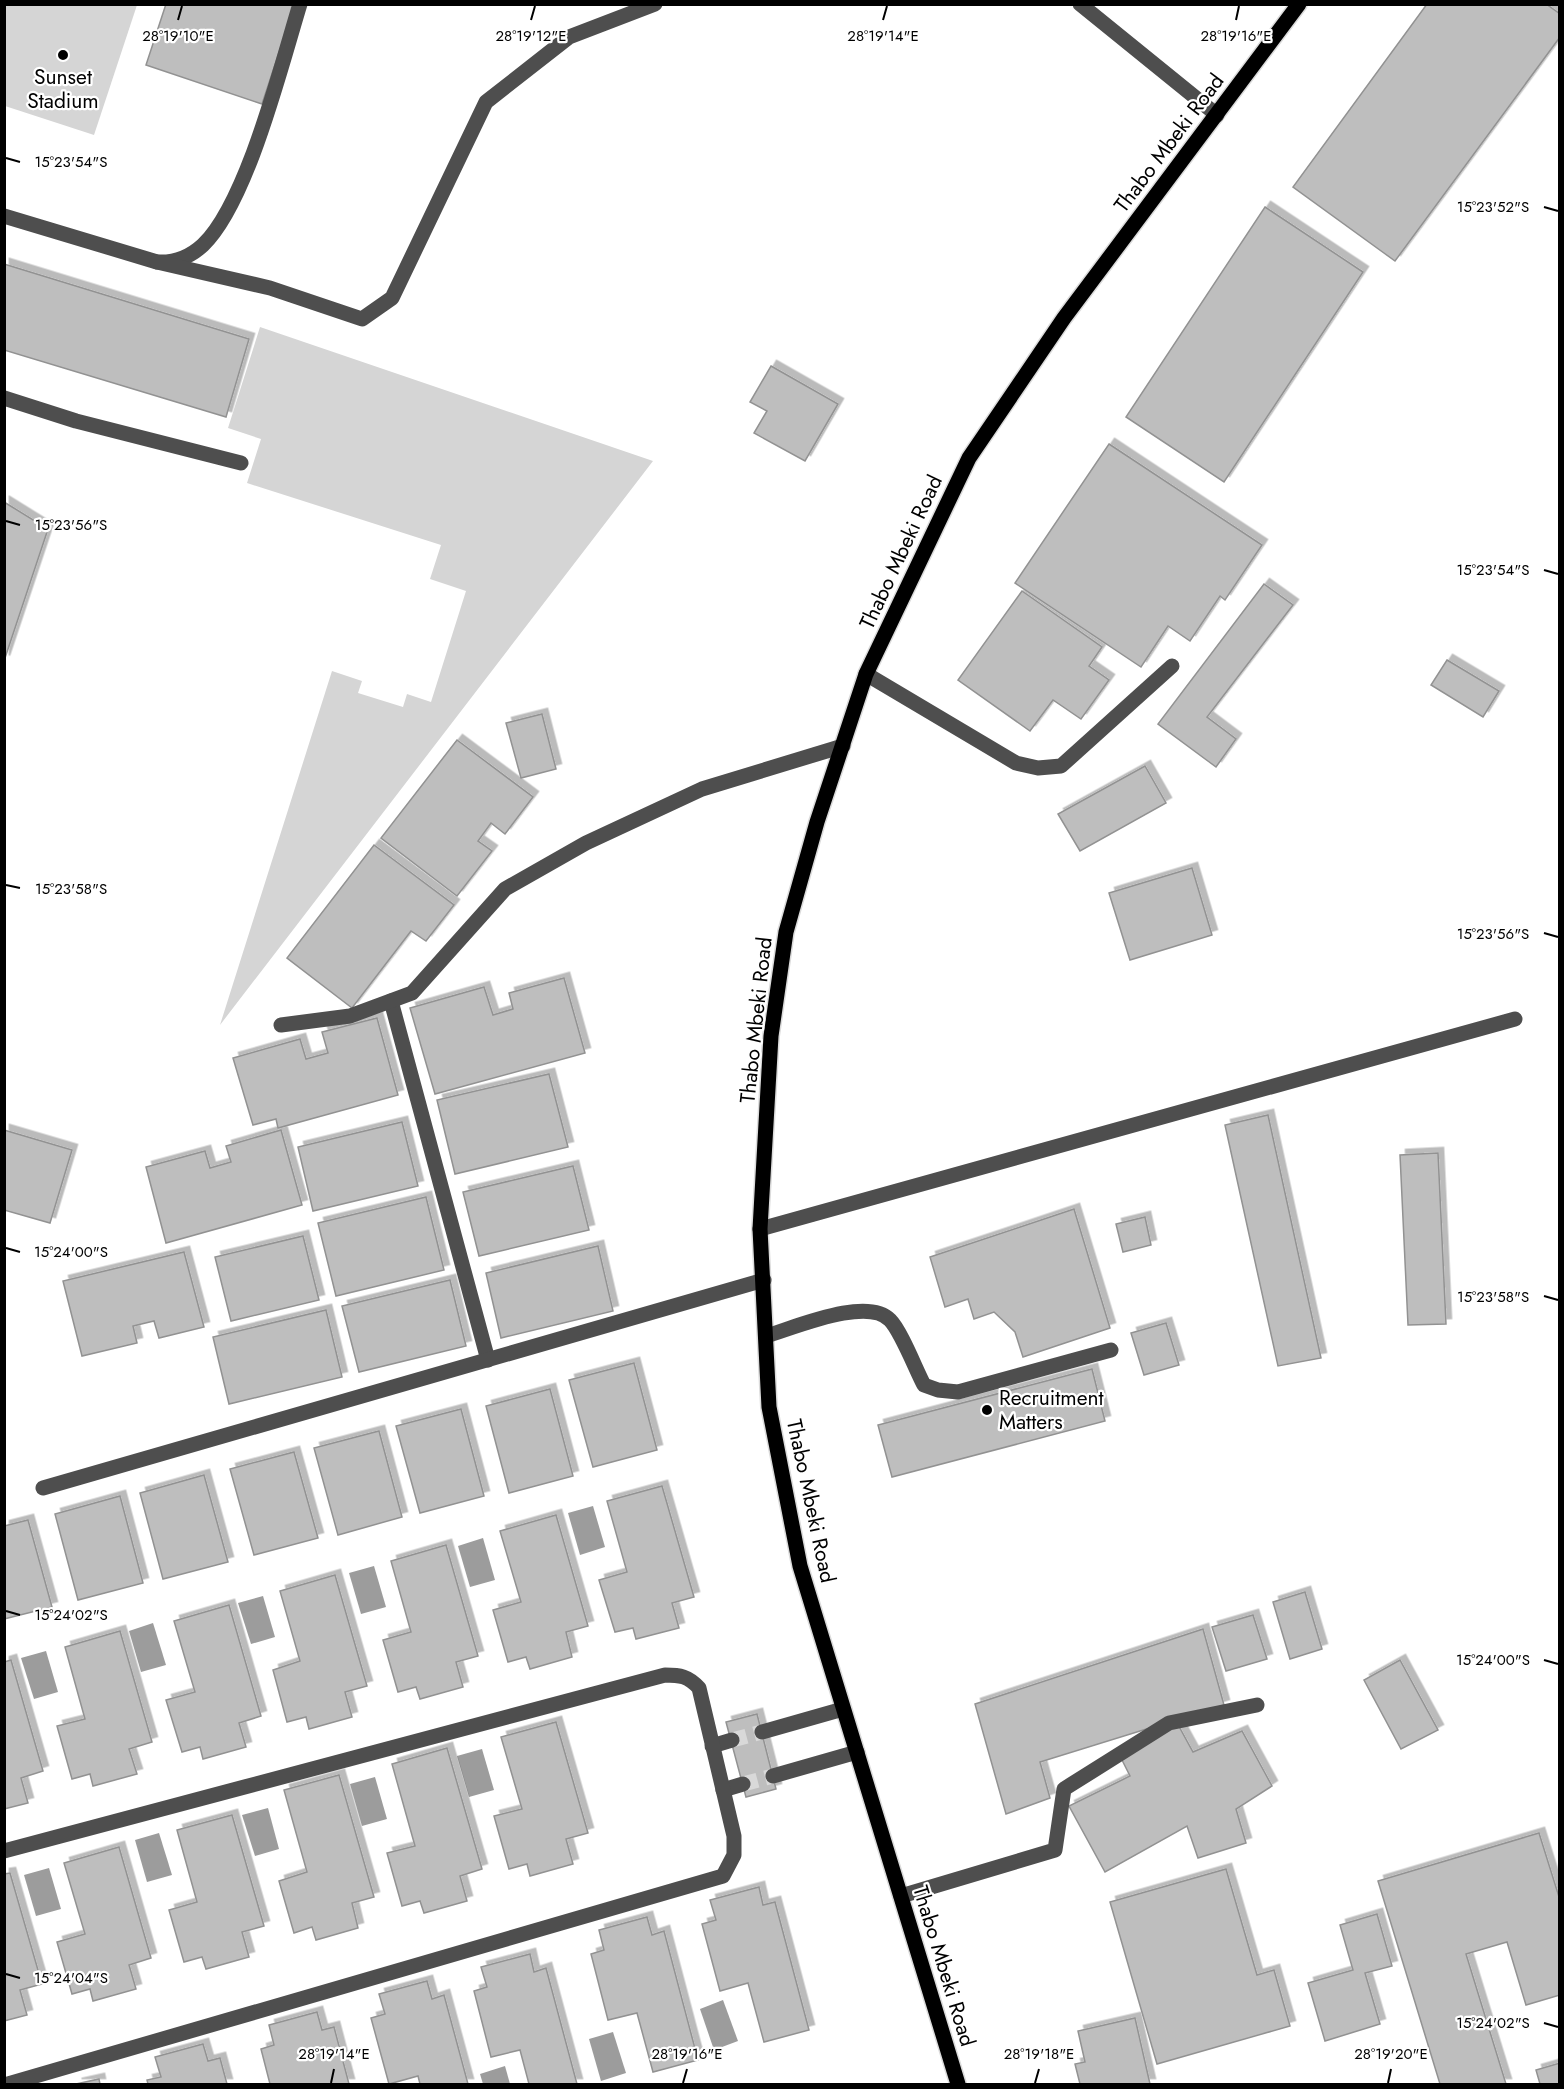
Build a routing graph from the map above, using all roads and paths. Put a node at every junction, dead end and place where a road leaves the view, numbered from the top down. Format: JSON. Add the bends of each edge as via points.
{"nodes":[{"id":1,"x":300,"y":4,"type":"edge"},
{"id":2,"x":655,"y":4,"type":"edge"},
{"id":3,"x":1080,"y":4,"type":"edge"},
{"id":4,"x":1299,"y":4,"type":"edge"},
{"id":5,"x":1216,"y":115,"type":"junction"},
{"id":6,"x":4,"y":216,"type":"edge"},
{"id":7,"x":157,"y":262,"type":"junction"},
{"id":8,"x":4,"y":399,"type":"edge"},
{"id":9,"x":241,"y":463,"type":"dead end"},
{"id":10,"x":1172,"y":666,"type":"dead end"},
{"id":11,"x":866,"y":674,"type":"junction"},
{"id":12,"x":843,"y":746,"type":"junction"},
{"id":13,"x":391,"y":1001,"type":"junction"},
{"id":14,"x":1515,"y":1019,"type":"dead end"},
{"id":15,"x":281,"y":1025,"type":"dead end"},
{"id":16,"x":760,"y":1229,"type":"junction"},
{"id":17,"x":764,"y":1280,"type":"junction"},
{"id":18,"x":766,"y":1336,"type":"junction"},
{"id":19,"x":1111,"y":1350,"type":"dead end"},
{"id":20,"x":488,"y":1360,"type":"junction"},
{"id":21,"x":43,"y":1488,"type":"dead end"},
{"id":22,"x":1257,"y":1705,"type":"dead end"},
{"id":23,"x":843,"y":1709,"type":"junction"},
{"id":24,"x":762,"y":1732,"type":"tunnel mouth"},
{"id":25,"x":732,"y":1740,"type":"tunnel mouth"},
{"id":26,"x":712,"y":1746,"type":"junction"},
{"id":27,"x":857,"y":1752,"type":"junction"},
{"id":28,"x":773,"y":1776,"type":"tunnel mouth"},
{"id":29,"x":742,"y":1784,"type":"tunnel mouth"},
{"id":30,"x":723,"y":1790,"type":"junction"},
{"id":31,"x":4,"y":1851,"type":"edge"},
{"id":32,"x":901,"y":1896,"type":"junction"},
{"id":33,"x":8,"y":2085,"type":"edge"},
{"id":34,"x":958,"y":2085,"type":"edge"}],
"edges":[{"from":1,"to":7,"type":"lane","via":[[257,140],[223,217],[207,240],[190,254],[177,261]]},
{"from":2,"to":7,"type":"lane","via":[[569,37],[486,102],[392,298],[362,319],[270,288]]},
{"from":3,"to":5,"type":"lane"},
{"from":4,"to":5,"type":"main road","name":"Thabo Mbeki Road"},
{"from":5,"to":11,"type":"main road","name":"Thabo Mbeki Road","via":[[1064,318],[969,458]]},
{"from":6,"to":7,"type":"lane"},
{"from":8,"to":9,"type":"lane"},
{"from":10,"to":11,"type":"lane","via":[[1061,766],[1038,768],[1016,763]]},
{"from":11,"to":12,"type":"main road","name":"Thabo Mbeki Road"},
{"from":12,"to":13,"type":"lane","via":[[702,789],[586,843],[505,889],[412,993]]},
{"from":12,"to":16,"type":"main road","name":"Thabo Mbeki Road","via":[[786,932],[771,1035]]},
{"from":13,"to":15,"type":"lane","via":[[350,1016]]},
{"from":13,"to":20,"type":"lane"},
{"from":14,"to":16,"type":"lane"},
{"from":16,"to":17,"type":"main road","name":"Thabo Mbeki Road"},
{"from":17,"to":18,"type":"main road","name":"Thabo Mbeki Road"},
{"from":17,"to":20,"type":"lane"},
{"from":18,"to":19,"type":"lane","via":[[857,1310],[879,1312],[890,1320],[924,1385],[958,1392]]},
{"from":18,"to":23,"type":"main road","name":"Thabo Mbeki Road","via":[[769,1407],[800,1566]]},
{"from":20,"to":21,"type":"lane"},
{"from":22,"to":32,"type":"lane","via":[[1169,1723],[1064,1790],[1055,1850]]},
{"from":23,"to":24,"type":"lane"},
{"from":23,"to":27,"type":"main road","name":"Thabo Mbeki Road"},
{"from":25,"to":26,"type":"lane"},
{"from":26,"to":30,"type":"lane"},
{"from":26,"to":31,"type":"lane","via":[[699,1688],[691,1679],[665,1675]]},
{"from":27,"to":28,"type":"lane"},
{"from":27,"to":32,"type":"main road","name":"Thabo Mbeki Road"},
{"from":29,"to":30,"type":"lane"},
{"from":30,"to":33,"type":"lane","via":[[734,1836],[734,1855],[723,1876]]},
{"from":32,"to":34,"type":"main road","name":"Thabo Mbeki Road"}]}
